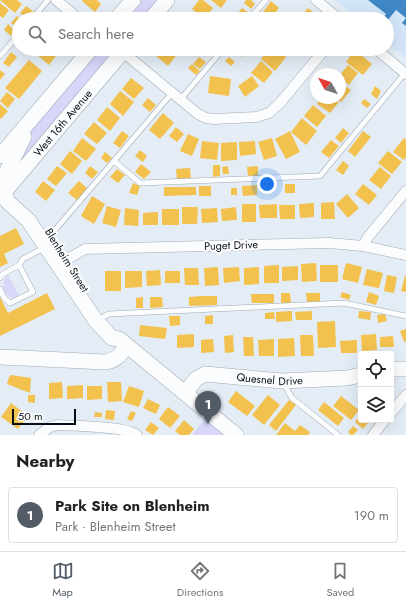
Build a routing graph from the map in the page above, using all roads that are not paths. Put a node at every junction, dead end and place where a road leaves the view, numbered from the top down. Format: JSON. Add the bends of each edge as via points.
{"nodes":[{"id":1,"x":48,"y":0,"type":"edge"},
{"id":2,"x":56,"y":0,"type":"edge"},
{"id":3,"x":133,"y":0,"type":"edge"},
{"id":4,"x":167,"y":0,"type":"edge"},
{"id":5,"x":266,"y":0,"type":"edge"},
{"id":6,"x":316,"y":0,"type":"edge"},
{"id":7,"x":38,"y":12,"type":"edge"},
{"id":8,"x":70,"y":12,"type":"edge"},
{"id":9,"x":122,"y":12,"type":"edge"},
{"id":10,"x":157,"y":12,"type":"edge"},
{"id":11,"x":255,"y":12,"type":"edge"},
{"id":12,"x":331,"y":12,"type":"edge"},
{"id":13,"x":12,"y":42,"type":"edge"},
{"id":14,"x":0,"y":56,"type":"edge"},
{"id":15,"x":85,"y":56,"type":"edge"},
{"id":16,"x":117,"y":56,"type":"edge"},
{"id":17,"x":129,"y":56,"type":"edge"},
{"id":18,"x":218,"y":56,"type":"edge"},
{"id":19,"x":319,"y":56,"type":"edge"},
{"id":20,"x":384,"y":56,"type":"edge"},
{"id":21,"x":405,"y":74,"type":"edge"},
{"id":22,"x":172,"y":93,"type":"junction"},
{"id":23,"x":180,"y":100,"type":"junction"},
{"id":24,"x":30,"y":121,"type":"junction"},
{"id":25,"x":0,"y":156,"type":"edge"},
{"id":26,"x":114,"y":161,"type":"junction"},
{"id":27,"x":406,"y":191,"type":"edge"},
{"id":28,"x":1,"y":193,"type":"edge"},
{"id":29,"x":48,"y":240,"type":"junction"},
{"id":30,"x":363,"y":246,"type":"junction"},
{"id":31,"x":406,"y":255,"type":"edge"},
{"id":32,"x":62,"y":262,"type":"junction"},
{"id":33,"x":19,"y":265,"type":"junction"},
{"id":34,"x":0,"y":278,"type":"edge"},
{"id":35,"x":0,"y":289,"type":"edge"},
{"id":36,"x":406,"y":316,"type":"edge"},
{"id":37,"x":104,"y":317,"type":"junction"},
{"id":38,"x":123,"y":343,"type":"junction"},
{"id":39,"x":0,"y":357,"type":"edge"},
{"id":40,"x":394,"y":369,"type":"edge"},
{"id":41,"x":406,"y":369,"type":"edge"},
{"id":42,"x":358,"y":376,"type":"edge"},
{"id":43,"x":282,"y":381,"type":"junction"},
{"id":44,"x":185,"y":393,"type":"junction"},
{"id":45,"x":406,"y":395,"type":"edge"},
{"id":46,"x":394,"y":409,"type":"edge"},
{"id":47,"x":383,"y":423,"type":"edge"},
{"id":48,"x":41,"y":433,"type":"edge"},
{"id":49,"x":123,"y":433,"type":"edge"},
{"id":50,"x":137,"y":435,"type":"edge"},
{"id":51,"x":236,"y":435,"type":"edge"},
{"id":52,"x":338,"y":435,"type":"edge"},
{"id":53,"x":373,"y":435,"type":"edge"}],
"edges":[{"from":1,"to":7,"type":"lane"},
{"from":2,"to":8,"type":"street"},
{"from":3,"to":9,"type":"street"},
{"from":4,"to":10,"type":"street"},
{"from":5,"to":11,"type":"lane"},
{"from":6,"to":12,"type":"street"},
{"from":13,"to":14,"type":"lane"},
{"from":15,"to":24,"type":"street"},
{"from":16,"to":28,"type":"street","name":"West 16th Avenue"},
{"from":17,"to":22,"type":"street"},
{"from":18,"to":23,"type":"lane"},
{"from":19,"to":23,"type":"street","via":[[275,108],[262,116],[206,118]]},
{"from":20,"to":21,"type":"street"},
{"from":21,"to":26,"type":"lane","via":[[320,176],[140,183]]},
{"from":22,"to":23,"type":"street"},
{"from":22,"to":26,"type":"lane"},
{"from":24,"to":25,"type":"street"},
{"from":24,"to":28,"type":"street","via":[[4,177]]},
{"from":26,"to":29,"type":"lane"},
{"from":27,"to":30,"type":"street"},
{"from":28,"to":29,"type":"street","name":"Blenheim Street","via":[[14,196],[35,214],[45,226]]},
{"from":29,"to":32,"type":"street","name":"Blenheim Street"},
{"from":29,"to":33,"type":"lane"},
{"from":30,"to":31,"type":"street","name":"Puget Drive"},
{"from":30,"to":32,"type":"street","name":"Puget Drive","via":[[329,242],[85,249]]},
{"from":32,"to":37,"type":"street","name":"Blenheim Street"},
{"from":32,"to":38,"type":"street","name":"Blenheim Street","via":[[96,321],[112,338]]},
{"from":33,"to":34,"type":"lane"},
{"from":33,"to":35,"type":"lane","via":[[32,292],[10,303]]},
{"from":36,"to":37,"type":"lane","via":[[344,303],[109,314]]},
{"from":37,"to":38,"type":"street","name":"Blenheim Street"},
{"from":38,"to":39,"type":"street","via":[[120,355],[112,362]]},
{"from":38,"to":44,"type":"street","name":"Blenheim Street"},
{"from":40,"to":41,"type":"street"},
{"from":42,"to":43,"type":"street","name":"Quesnel Drive"},
{"from":43,"to":44,"type":"street","name":"Quesnel Drive","via":[[205,374],[196,379]]},
{"from":43,"to":52,"type":"lane","via":[[292,398]]},
{"from":44,"to":51,"type":"street","name":"Blenheim Street"},
{"from":45,"to":46,"type":"street"},
{"from":47,"to":53,"type":"street"},
{"from":48,"to":49,"type":"street","via":[[57,425],[116,429]]},
{"from":49,"to":50,"type":"street"}]}
